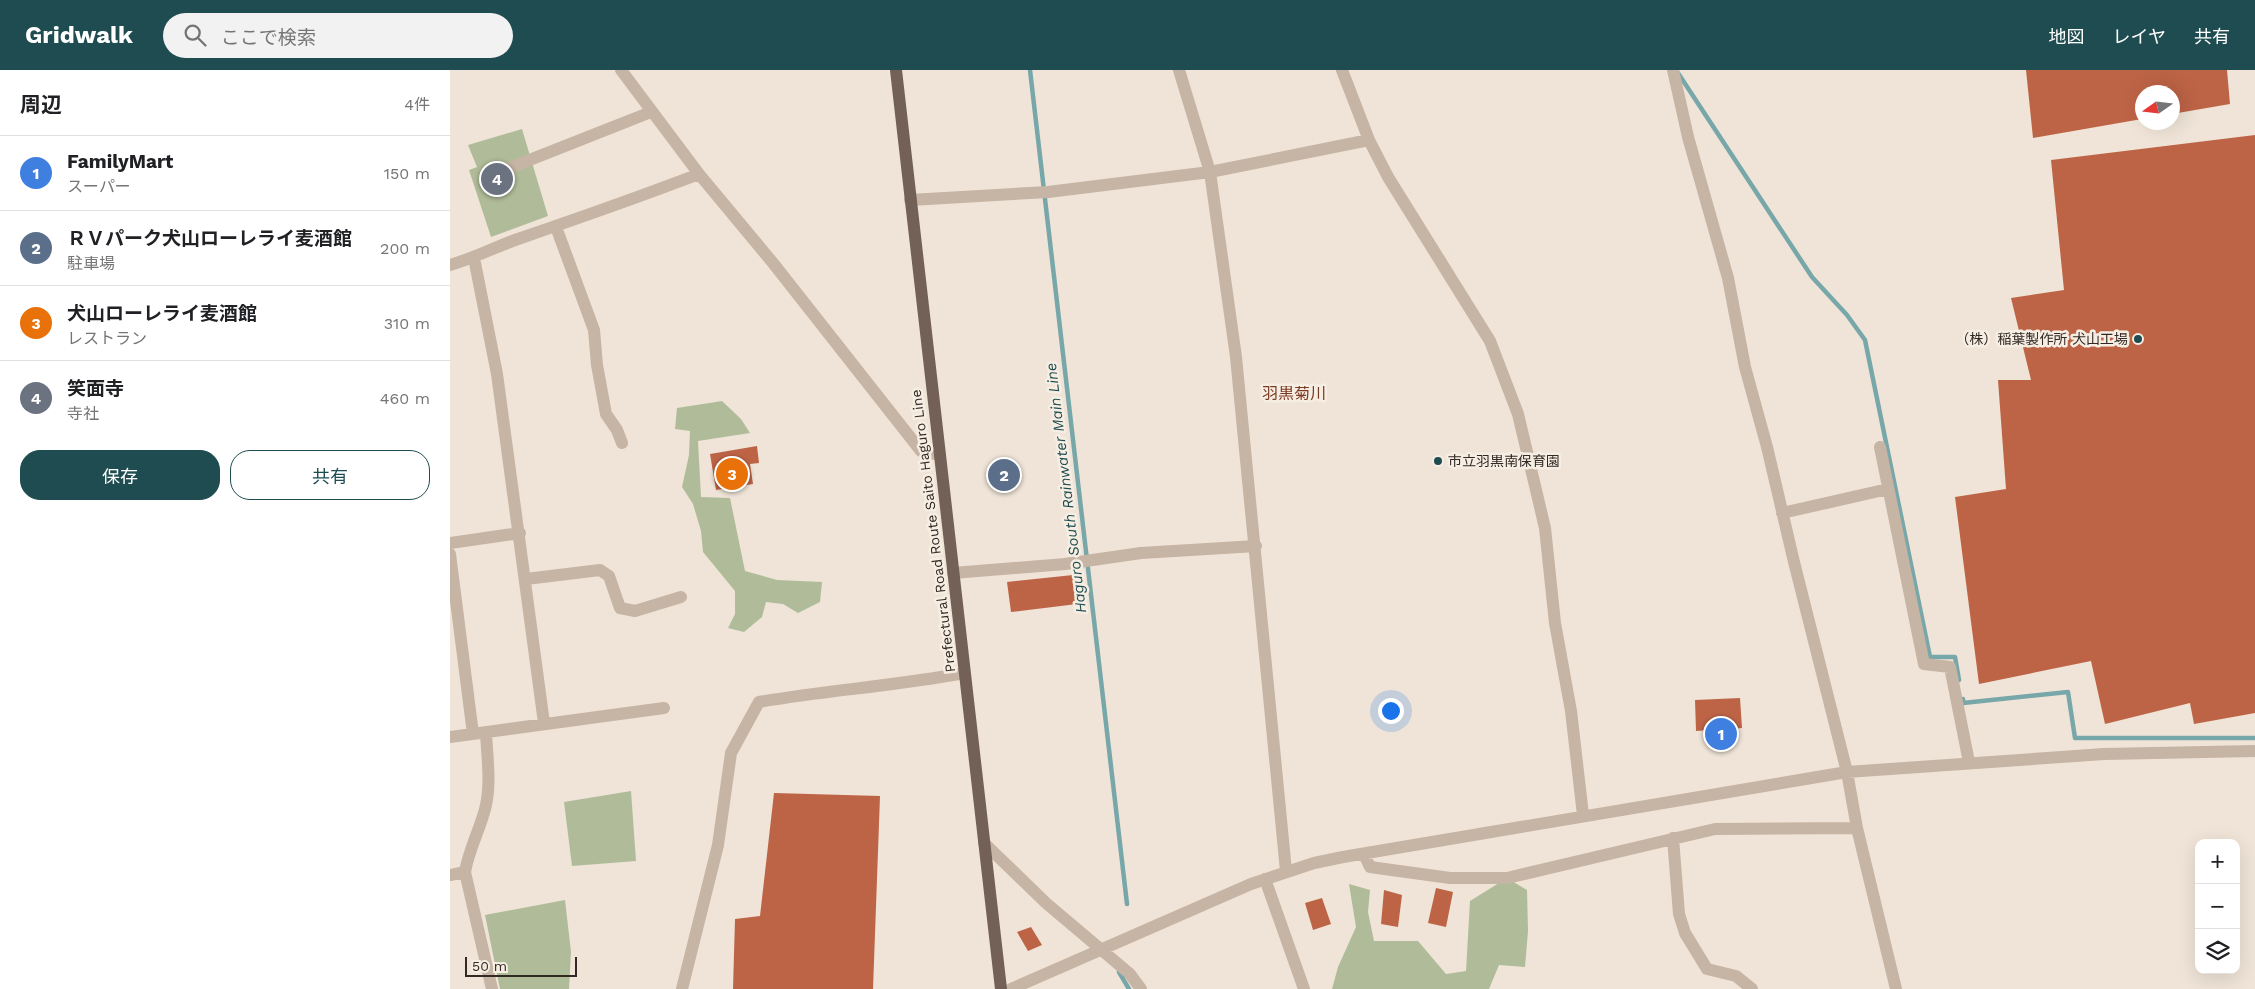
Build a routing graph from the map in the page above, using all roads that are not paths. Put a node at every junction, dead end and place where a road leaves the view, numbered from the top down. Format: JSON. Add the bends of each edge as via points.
{"nodes":[{"id":1,"x":621,"y":70,"type":"edge"},
{"id":2,"x":896,"y":70,"type":"edge"},
{"id":3,"x":1179,"y":70,"type":"edge"},
{"id":4,"x":1342,"y":70,"type":"edge"},
{"id":5,"x":1673,"y":70,"type":"edge"},
{"id":6,"x":651,"y":112,"type":"junction"},
{"id":7,"x":1369,"y":140,"type":"junction"},
{"id":8,"x":1210,"y":172,"type":"junction"},
{"id":9,"x":699,"y":174,"type":"junction"},
{"id":10,"x":489,"y":176,"type":"dead end"},
{"id":11,"x":910,"y":200,"type":"junction"},
{"id":12,"x":556,"y":227,"type":"junction"},
{"id":13,"x":474,"y":258,"type":"junction"},
{"id":14,"x":450,"y":265,"type":"edge"},
{"id":15,"x":622,"y":443,"type":"dead end"},
{"id":16,"x":1880,"y":447,"type":"dead end"},
{"id":17,"x":939,"y":455,"type":"junction"},
{"id":18,"x":1888,"y":489,"type":"junction"},
{"id":19,"x":1782,"y":513,"type":"junction"},
{"id":20,"x":520,"y":533,"type":"junction"},
{"id":21,"x":450,"y":543,"type":"edge"},
{"id":22,"x":1256,"y":546,"type":"junction"},
{"id":23,"x":450,"y":554,"type":"edge"},
{"id":24,"x":953,"y":574,"type":"junction"},
{"id":25,"x":526,"y":579,"type":"junction"},
{"id":26,"x":682,"y":598,"type":"dead end"},
{"id":27,"x":964,"y":673,"type":"junction"},
{"id":28,"x":664,"y":708,"type":"dead end"},
{"id":29,"x":544,"y":723,"type":"junction"},
{"id":30,"x":480,"y":733,"type":"junction"},
{"id":31,"x":450,"y":737,"type":"edge"},
{"id":32,"x":2255,"y":751,"type":"edge"},
{"id":33,"x":1969,"y":762,"type":"junction"},
{"id":34,"x":1846,"y":772,"type":"junction"},
{"id":35,"x":1583,"y":815,"type":"junction"},
{"id":36,"x":1857,"y":828,"type":"junction"},
{"id":37,"x":1673,"y":838,"type":"junction"},
{"id":38,"x":984,"y":843,"type":"junction"},
{"id":39,"x":1364,"y":854,"type":"junction"},
{"id":40,"x":1286,"y":871,"type":"junction"},
{"id":41,"x":465,"y":872,"type":"junction"},
{"id":42,"x":450,"y":876,"type":"edge"},
{"id":43,"x":1265,"y":879,"type":"junction"},
{"id":44,"x":1102,"y":949,"type":"junction"},
{"id":45,"x":492,"y":989,"type":"edge"},
{"id":46,"x":682,"y":989,"type":"edge"},
{"id":47,"x":1001,"y":989,"type":"edge"},
{"id":48,"x":1011,"y":989,"type":"edge"},
{"id":49,"x":1141,"y":989,"type":"edge"},
{"id":50,"x":1304,"y":989,"type":"edge"},
{"id":51,"x":1752,"y":989,"type":"edge"},
{"id":52,"x":1896,"y":989,"type":"edge"}],
"edges":[{"from":1,"to":6,"type":"street"},
{"from":2,"to":11,"type":"main road","name":"Prefectural Road Route Saito Haguro Line"},
{"from":3,"to":8,"type":"street"},
{"from":4,"to":7,"type":"street"},
{"from":5,"to":19,"type":"street","via":[[1688,137],[1728,278],[1745,367]]},
{"from":6,"to":9,"type":"street"},
{"from":6,"to":10,"type":"street"},
{"from":7,"to":8,"type":"street"},
{"from":7,"to":35,"type":"street","via":[[1388,177],[1490,341],[1518,414],[1545,528]]},
{"from":8,"to":11,"type":"street","via":[[1043,192]]},
{"from":8,"to":22,"type":"street","via":[[1236,357]]},
{"from":9,"to":12,"type":"street"},
{"from":9,"to":17,"type":"street","via":[[921,451]]},
{"from":11,"to":17,"type":"main road","name":"Prefectural Road Route Saito Haguro Line"},
{"from":12,"to":13,"type":"street"},
{"from":12,"to":15,"type":"street","via":[[594,330],[606,414]]},
{"from":13,"to":14,"type":"street"},
{"from":13,"to":20,"type":"street","via":[[497,374]]},
{"from":16,"to":18,"type":"street"},
{"from":17,"to":24,"type":"main road","name":"Prefectural Road Route Saito Haguro Line"},
{"from":18,"to":19,"type":"street"},
{"from":18,"to":33,"type":"street","via":[[1924,664],[1950,667]]},
{"from":19,"to":34,"type":"street"},
{"from":20,"to":21,"type":"street"},
{"from":20,"to":25,"type":"street"},
{"from":22,"to":24,"type":"street","via":[[1141,553]]},
{"from":22,"to":40,"type":"street"},
{"from":23,"to":30,"type":"street"},
{"from":24,"to":27,"type":"main road","name":"Prefectural Road Route Saito Haguro Line"},
{"from":25,"to":26,"type":"street","via":[[600,570],[609,576],[620,608],[635,611]]},
{"from":25,"to":29,"type":"street"},
{"from":27,"to":38,"type":"main road","name":"Prefectural Road Route Saito Haguro Line"},
{"from":27,"to":46,"type":"street","via":[[759,702],[731,753],[718,845]]},
{"from":28,"to":29,"type":"street"},
{"from":29,"to":30,"type":"street"},
{"from":30,"to":31,"type":"street"},
{"from":30,"to":41,"type":"street","via":[[488,774],[486,805],[468,854]]},
{"from":32,"to":33,"type":"street","via":[[2104,754]]},
{"from":33,"to":34,"type":"street"},
{"from":34,"to":35,"type":"street"},
{"from":34,"to":36,"type":"street"},
{"from":35,"to":39,"type":"street"},
{"from":36,"to":37,"type":"street","via":[[1715,829]]},
{"from":36,"to":52,"type":"street"},
{"from":37,"to":39,"type":"street","via":[[1498,878],[1450,878],[1370,867]]},
{"from":37,"to":51,"type":"street","via":[[1679,914],[1685,933],[1707,969],[1736,976]]},
{"from":38,"to":44,"type":"street","via":[[1046,903]]},
{"from":38,"to":47,"type":"main road","name":"Prefectural Road Route Saito Haguro Line"},
{"from":39,"to":40,"type":"street"},
{"from":40,"to":43,"type":"street"},
{"from":41,"to":42,"type":"street"},
{"from":41,"to":45,"type":"street"},
{"from":43,"to":44,"type":"street"},
{"from":43,"to":50,"type":"street"},
{"from":44,"to":48,"type":"street"},
{"from":44,"to":49,"type":"street","via":[[1130,974]]}]}
